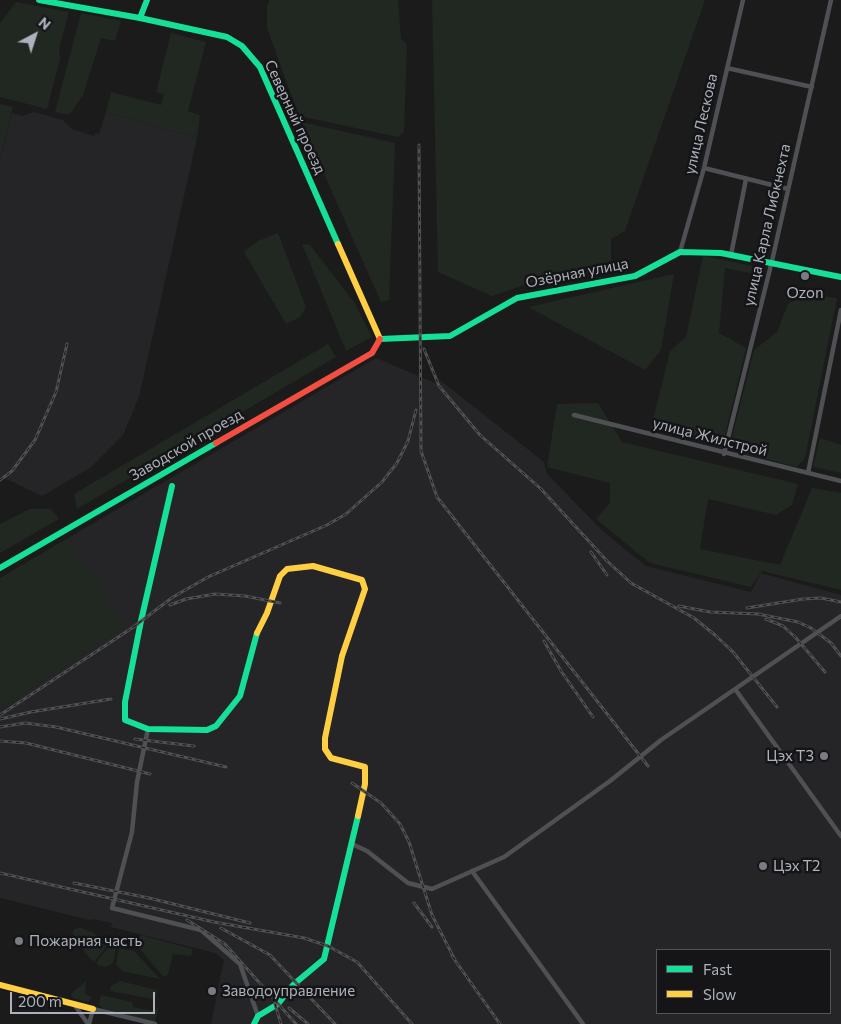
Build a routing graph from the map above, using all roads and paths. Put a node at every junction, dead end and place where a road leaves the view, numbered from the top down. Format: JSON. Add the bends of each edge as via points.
{"nodes":[{"id":1,"x":39,"y":0,"type":"edge"},
{"id":2,"x":146,"y":0,"type":"edge"},
{"id":3,"x":743,"y":0,"type":"edge"},
{"id":4,"x":831,"y":0,"type":"edge"},
{"id":5,"x":140,"y":18,"type":"junction"},
{"id":6,"x":727,"y":68,"type":"junction"},
{"id":7,"x":812,"y":88,"type":"junction"},
{"id":8,"x":704,"y":168,"type":"junction"},
{"id":9,"x":746,"y":178,"type":"junction"},
{"id":10,"x":788,"y":189,"type":"junction"},
{"id":11,"x":680,"y":252,"type":"junction"},
{"id":12,"x":731,"y":255,"type":"junction"},
{"id":13,"x":772,"y":261,"type":"junction"},
{"id":14,"x":841,"y":277,"type":"edge"},
{"id":15,"x":841,"y":310,"type":"edge"},
{"id":16,"x":380,"y":339,"type":"junction"},
{"id":17,"x":574,"y":415,"type":"dead end"},
{"id":18,"x":724,"y":454,"type":"junction"},
{"id":19,"x":808,"y":473,"type":"junction"},
{"id":20,"x":841,"y":481,"type":"edge"},
{"id":21,"x":172,"y":486,"type":"dead end"},
{"id":22,"x":0,"y":568,"type":"edge"},
{"id":23,"x":841,"y":616,"type":"edge"},
{"id":24,"x":735,"y":689,"type":"junction"},
{"id":25,"x":148,"y":730,"type":"junction"},
{"id":26,"x":841,"y":836,"type":"edge"},
{"id":27,"x":352,"y":844,"type":"junction"},
{"id":28,"x":472,"y":871,"type":"junction"},
{"id":29,"x":0,"y":985,"type":"edge"},
{"id":30,"x":74,"y":1004,"type":"junction"},
{"id":31,"x":93,"y":1009,"type":"junction"},
{"id":32,"x":258,"y":1016,"type":"junction"},
{"id":33,"x":88,"y":1024,"type":"edge"},
{"id":34,"x":155,"y":1024,"type":"edge"},
{"id":35,"x":254,"y":1024,"type":"edge"},
{"id":36,"x":583,"y":1024,"type":"edge"}],
"edges":[{"from":1,"to":5,"type":"street","name":"Северный проезд"},
{"from":2,"to":5,"type":"street"},
{"from":3,"to":6,"type":"street","name":"улица Лескова"},
{"from":4,"to":7,"type":"street","name":"улица Карла Либкнехта"},
{"from":5,"to":16,"type":"street","name":"Северный проезд","via":[[227,37],[242,46],[260,67]]},
{"from":6,"to":7,"type":"street"},
{"from":6,"to":8,"type":"street","name":"улица Лескова"},
{"from":7,"to":10,"type":"street","name":"улица Карла Либкнехта"},
{"from":8,"to":9,"type":"street"},
{"from":8,"to":11,"type":"street","name":"улица Лескова"},
{"from":9,"to":10,"type":"street"},
{"from":9,"to":12,"type":"street"},
{"from":10,"to":13,"type":"street","name":"улица Карла Либкнехта"},
{"from":11,"to":12,"type":"street"},
{"from":11,"to":16,"type":"street","name":"Озёрная улица","via":[[635,276],[517,298],[450,336]]},
{"from":12,"to":13,"type":"street"},
{"from":13,"to":14,"type":"street"},
{"from":13,"to":18,"type":"street","name":"улица Карла Либкнехта"},
{"from":15,"to":19,"type":"street"},
{"from":16,"to":22,"type":"street","name":"Заводской проезд","via":[[372,353]]},
{"from":17,"to":18,"type":"street","name":"улица Жилстрой"},
{"from":18,"to":19,"type":"street","name":"улица Жилстрой"},
{"from":19,"to":20,"type":"street","name":"улица Жилстрой"},
{"from":21,"to":25,"type":"street","via":[[140,621],[125,702],[125,720]]},
{"from":23,"to":24,"type":"street"},
{"from":24,"to":26,"type":"street"},
{"from":24,"to":28,"type":"street","via":[[504,857]]},
{"from":25,"to":27,"type":"street","via":[[207,730],[216,726],[228,713],[240,696],[259,624],[280,576],[287,569],[313,566],[362,580],[365,589],[342,656],[325,750],[331,758],[365,767],[365,784]]},
{"from":25,"to":32,"type":"street","via":[[137,782],[132,832],[112,908],[202,930],[240,964]]},
{"from":27,"to":28,"type":"street","via":[[367,851],[414,886],[432,889]]},
{"from":27,"to":32,"type":"street","via":[[324,960],[293,985],[278,1004]]},
{"from":28,"to":36,"type":"street"},
{"from":29,"to":30,"type":"street"},
{"from":30,"to":31,"type":"street"},
{"from":30,"to":33,"type":"street"},
{"from":31,"to":33,"type":"street"},
{"from":31,"to":34,"type":"street"},
{"from":32,"to":35,"type":"street"}]}
